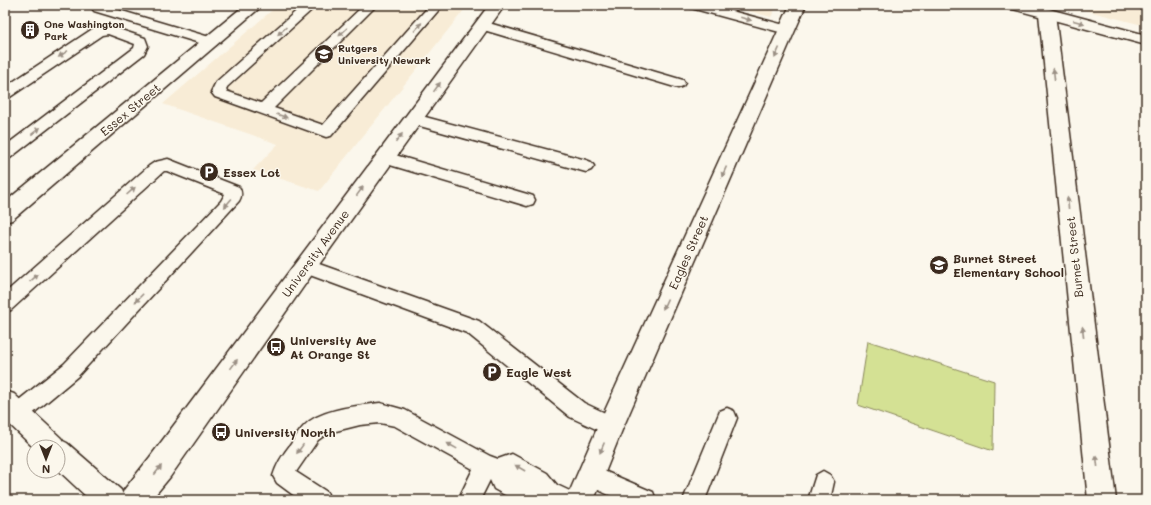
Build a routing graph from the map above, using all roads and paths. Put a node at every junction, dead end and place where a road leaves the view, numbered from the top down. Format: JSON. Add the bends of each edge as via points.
{"nodes":[{"id":1,"x":255,"y":5,"type":"edge"},
{"id":2,"x":311,"y":5,"type":"edge"},
{"id":3,"x":371,"y":5,"type":"edge"},
{"id":4,"x":437,"y":5,"type":"edge"},
{"id":5,"x":497,"y":5,"type":"edge"},
{"id":6,"x":695,"y":5,"type":"edge"},
{"id":7,"x":798,"y":5,"type":"edge"},
{"id":8,"x":1015,"y":5,"type":"edge"},
{"id":9,"x":98,"y":8,"type":"dead end"},
{"id":10,"x":1047,"y":14,"type":"junction"},
{"id":11,"x":482,"y":25,"type":"junction"},
{"id":12,"x":787,"y":30,"type":"junction"},
{"id":13,"x":1146,"y":40,"type":"edge"},
{"id":14,"x":211,"y":42,"type":"junction"},
{"id":15,"x":678,"y":82,"type":"dead end"},
{"id":16,"x":5,"y":94,"type":"edge"},
{"id":17,"x":263,"y":110,"type":"junction"},
{"id":18,"x":414,"y":119,"type":"junction"},
{"id":19,"x":5,"y":154,"type":"edge"},
{"id":20,"x":385,"y":158,"type":"junction"},
{"id":21,"x":586,"y":166,"type":"dead end"},
{"id":22,"x":528,"y":200,"type":"dead end"},
{"id":23,"x":5,"y":214,"type":"edge"},
{"id":24,"x":305,"y":266,"type":"junction"},
{"id":25,"x":5,"y":304,"type":"edge"},
{"id":26,"x":11,"y":409,"type":"edge"},
{"id":27,"x":727,"y":418,"type":"dead end"},
{"id":28,"x":611,"y":426,"type":"junction"},
{"id":29,"x":43,"y":439,"type":"edge"},
{"id":30,"x":66,"y":459,"type":"edge"},
{"id":31,"x":492,"y":467,"type":"junction"},
{"id":32,"x":590,"y":476,"type":"junction"},
{"id":33,"x":557,"y":496,"type":"edge"},
{"id":34,"x":111,"y":500,"type":"edge"},
{"id":35,"x":134,"y":500,"type":"edge"},
{"id":36,"x":319,"y":500,"type":"edge"},
{"id":37,"x":469,"y":500,"type":"edge"},
{"id":38,"x":580,"y":500,"type":"edge"},
{"id":39,"x":645,"y":500,"type":"edge"},
{"id":40,"x":694,"y":500,"type":"edge"},
{"id":41,"x":1102,"y":500,"type":"edge"}],
"edges":[{"from":1,"to":14,"type":"street","name":"Essex Street"},
{"from":2,"to":17,"type":"lane","one_way":true,"via":[[219,88],[220,94]]},
{"from":3,"to":17,"type":"lane","one_way":true},
{"from":17,"to":4,"type":"lane","one_way":true,"via":[[326,132]]},
{"from":5,"to":11,"type":"street","name":"University Avenue"},
{"from":6,"to":12,"type":"lane","one_way":true},
{"from":7,"to":12,"type":"street","name":"Eagles Street"},
{"from":8,"to":10,"type":"street"},
{"from":9,"to":14,"type":"lane"},
{"from":10,"to":13,"type":"street","one_way":true},
{"from":41,"to":10,"type":"street","name":"Burnet Street","one_way":true},
{"from":11,"to":15,"type":"lane"},
{"from":18,"to":11,"type":"street","name":"University Avenue","one_way":true},
{"from":12,"to":28,"type":"street","name":"Eagles Street","one_way":true},
{"from":14,"to":23,"type":"street","name":"Essex Street"},
{"from":19,"to":16,"type":"lane","one_way":true,"via":[[139,51],[142,44],[109,30],[94,33]]},
{"from":20,"to":18,"type":"street","name":"University Avenue","one_way":true},
{"from":18,"to":21,"type":"lane"},
{"from":20,"to":22,"type":"lane"},
{"from":24,"to":20,"type":"street","name":"University Avenue","one_way":true},
{"from":24,"to":28,"type":"lane","via":[[473,327],[576,410]]},
{"from":35,"to":24,"type":"street","name":"University Avenue","one_way":true},
{"from":25,"to":26,"type":"lane","one_way":true,"via":[[160,166],[168,165],[233,192],[233,197],[227,205],[71,370]]},
{"from":26,"to":29,"type":"street"},
{"from":27,"to":40,"type":"lane"},
{"from":28,"to":32,"type":"street","name":"Eagles Street","one_way":true},
{"from":30,"to":34,"type":"street"},
{"from":31,"to":33,"type":"lane","via":[[512,464],[540,480]]},
{"from":31,"to":36,"type":"lane","one_way":true,"via":[[398,417],[380,413],[360,415],[323,424],[311,433],[286,468],[284,476]]},
{"from":31,"to":37,"type":"lane"},
{"from":32,"to":38,"type":"street","name":"Eagles Street"},
{"from":32,"to":39,"type":"lane"}]}
